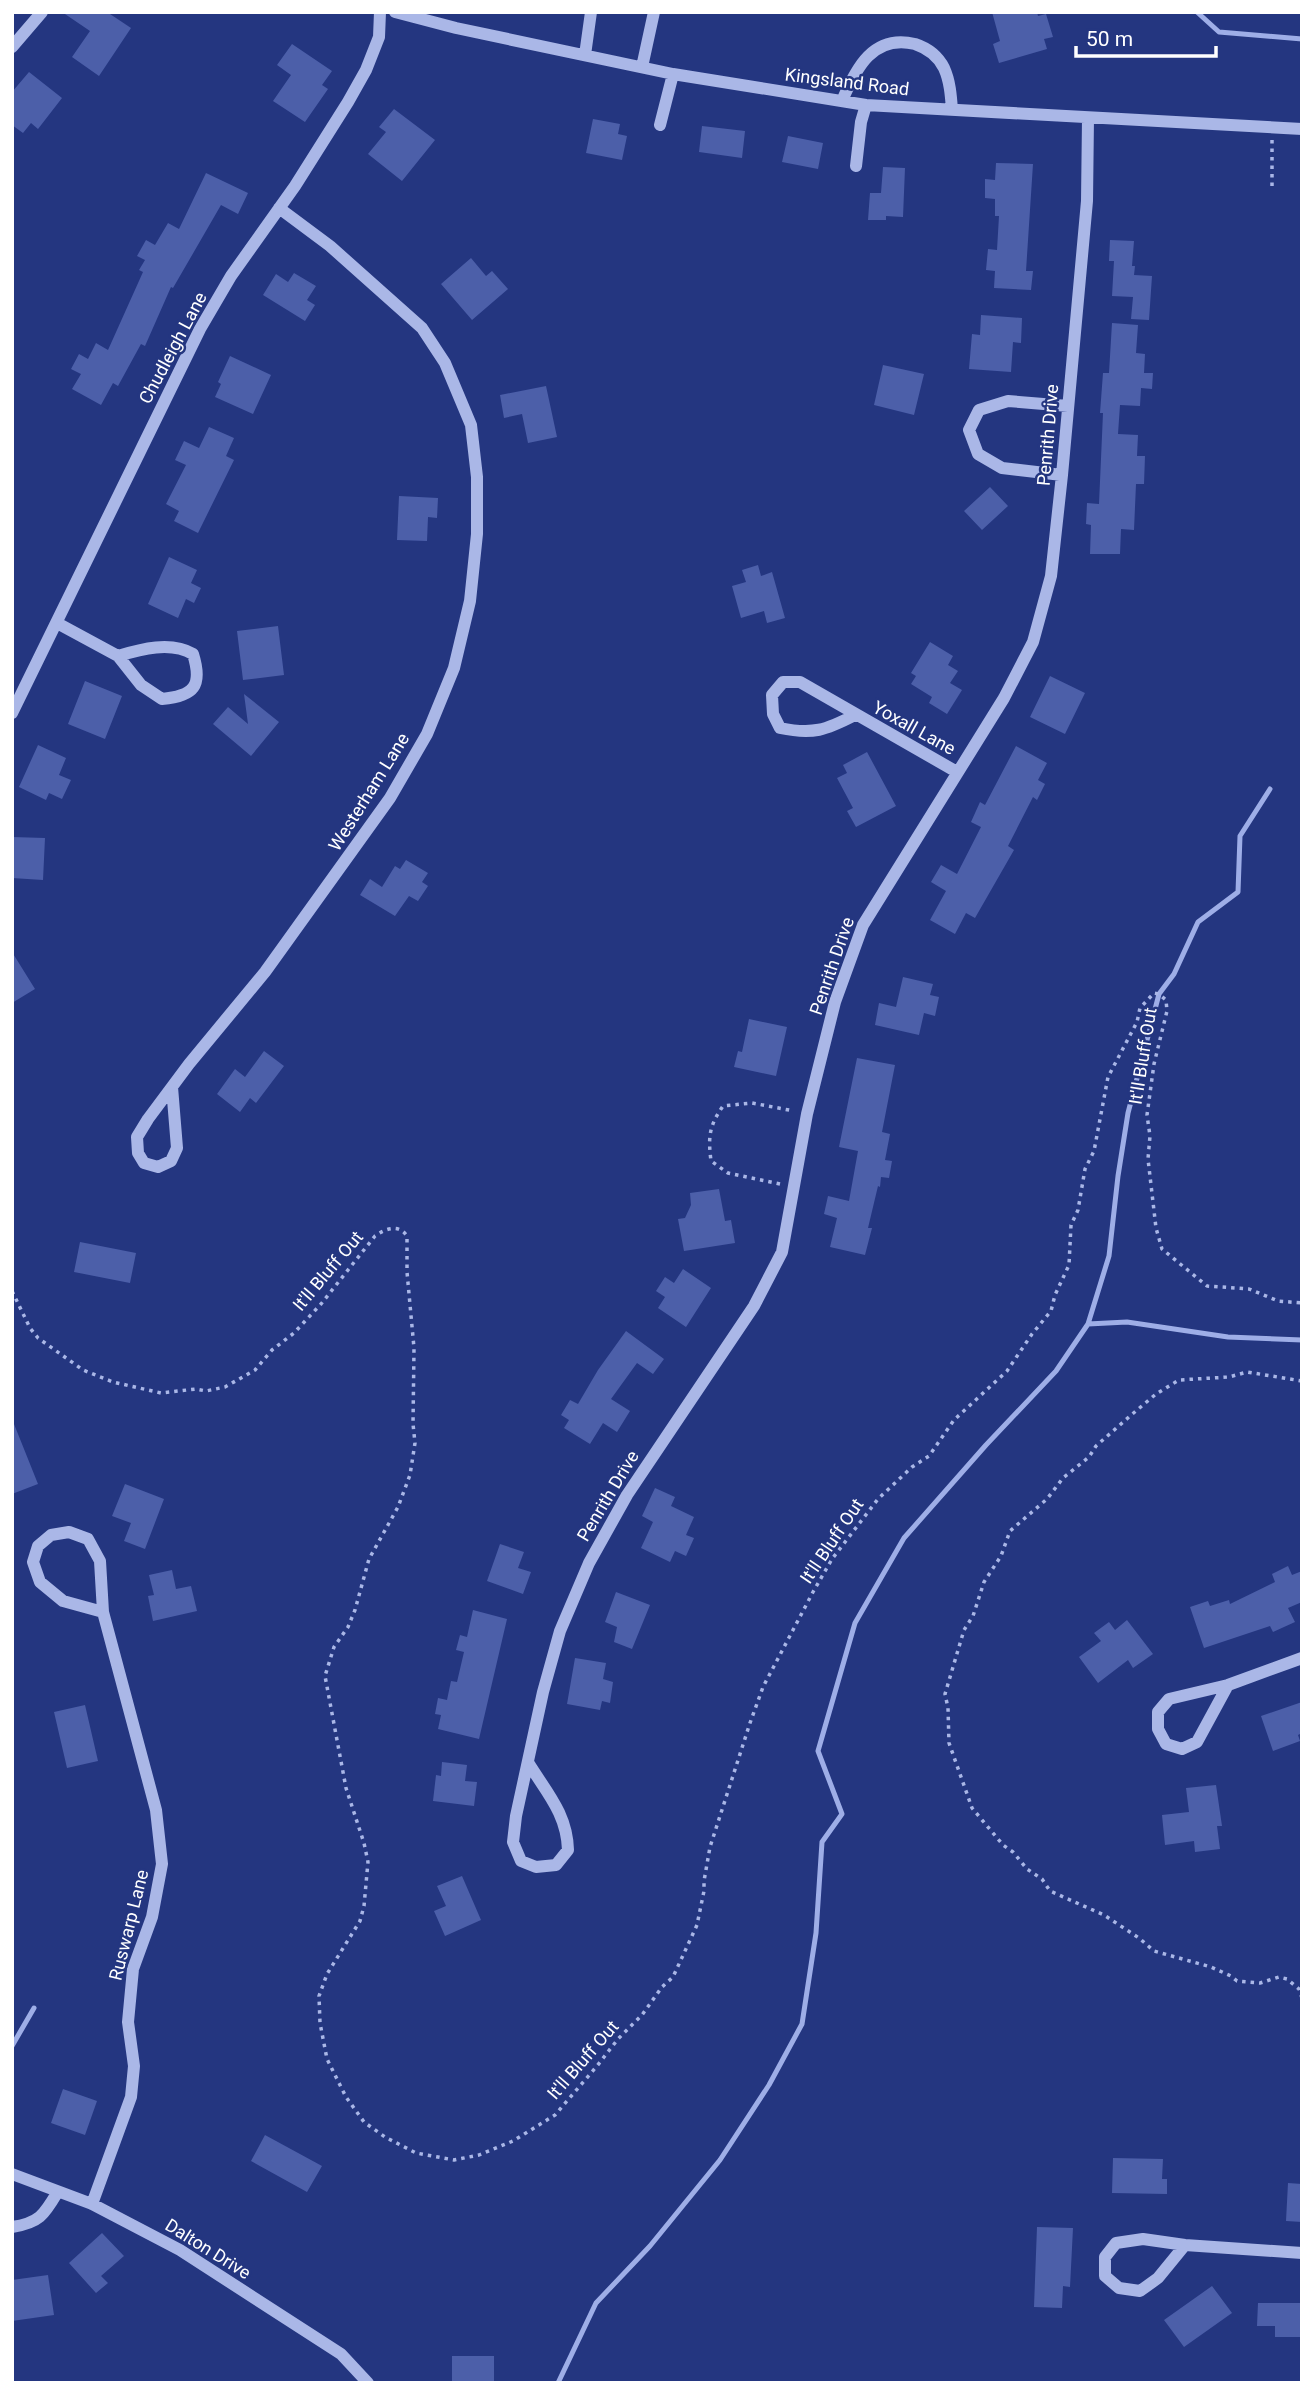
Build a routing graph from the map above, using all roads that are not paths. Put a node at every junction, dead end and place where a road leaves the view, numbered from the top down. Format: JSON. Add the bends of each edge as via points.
{"nodes":[{"id":1,"x":42,"y":12,"type":"edge"},
{"id":2,"x":380,"y":12,"type":"edge"},
{"id":3,"x":395,"y":12,"type":"edge"},
{"id":4,"x":591,"y":12,"type":"edge"},
{"id":5,"x":654,"y":12,"type":"edge"},
{"id":6,"x":12,"y":47,"type":"edge"},
{"id":7,"x":585,"y":55,"type":"junction"},
{"id":8,"x":642,"y":67,"type":"junction"},
{"id":9,"x":673,"y":74,"type":"junction"},
{"id":10,"x":842,"y":101,"type":"junction"},
{"id":11,"x":866,"y":105,"type":"junction"},
{"id":12,"x":952,"y":110,"type":"junction"},
{"id":13,"x":1088,"y":118,"type":"junction"},
{"id":14,"x":660,"y":125,"type":"dead end"},
{"id":15,"x":1302,"y":129,"type":"edge"},
{"id":16,"x":856,"y":166,"type":"dead end"},
{"id":17,"x":279,"y":208,"type":"junction"},
{"id":18,"x":1068,"y":406,"type":"junction"},
{"id":19,"x":1062,"y":475,"type":"junction"},
{"id":20,"x":57,"y":623,"type":"junction"},
{"id":21,"x":118,"y":656,"type":"junction"},
{"id":22,"x":12,"y":713,"type":"edge"},
{"id":23,"x":855,"y":715,"type":"junction"},
{"id":24,"x":957,"y":772,"type":"junction"},
{"id":25,"x":172,"y":1087,"type":"junction"},
{"id":26,"x":103,"y":1612,"type":"junction"},
{"id":27,"x":1302,"y":1658,"type":"edge"},
{"id":28,"x":1228,"y":1685,"type":"junction"},
{"id":29,"x":529,"y":1763,"type":"junction"},
{"id":30,"x":12,"y":2174,"type":"edge"},
{"id":31,"x":57,"y":2193,"type":"junction"},
{"id":32,"x":92,"y":2204,"type":"junction"},
{"id":33,"x":12,"y":2227,"type":"edge"},
{"id":34,"x":1185,"y":2245,"type":"junction"},
{"id":35,"x":1302,"y":2253,"type":"edge"},
{"id":36,"x":368,"y":2383,"type":"edge"}],
"edges":[{"from":1,"to":6,"type":"street"},
{"from":2,"to":17,"type":"street","name":"Chudleigh Lane","via":[[379,37],[366,70]]},
{"from":3,"to":7,"type":"street","name":"Kingsland Road"},
{"from":4,"to":7,"type":"street"},
{"from":5,"to":8,"type":"street"},
{"from":7,"to":8,"type":"street","name":"Kingsland Road"},
{"from":8,"to":9,"type":"street","name":"Kingsland Road"},
{"from":9,"to":10,"type":"street","name":"Kingsland Road"},
{"from":9,"to":14,"type":"street"},
{"from":10,"to":11,"type":"street","name":"Kingsland Road"},
{"from":10,"to":12,"type":"street","via":[[863,62],[884,44],[903,41],[923,46],[943,67]]},
{"from":11,"to":12,"type":"street","name":"Kingsland Road"},
{"from":11,"to":16,"type":"street"},
{"from":12,"to":13,"type":"street","name":"Kingsland Road"},
{"from":13,"to":15,"type":"street","name":"Kingsland Road"},
{"from":13,"to":18,"type":"street","name":"Penrith Drive","via":[[1087,201]]},
{"from":17,"to":20,"type":"street","name":"Chudleigh Lane","via":[[200,330]]},
{"from":17,"to":25,"type":"street","name":"Westerham Lane","via":[[330,246],[422,328],[445,363],[471,425],[477,477],[470,601],[454,668],[427,734],[390,798],[265,972]]},
{"from":18,"to":19,"type":"street","name":"Penrith Drive"},
{"from":18,"to":19,"type":"street","via":[[1008,401],[979,410],[970,429],[978,454],[1002,467]]},
{"from":19,"to":24,"type":"street","name":"Penrith Drive","via":[[1051,576],[1034,642]]},
{"from":20,"to":21,"type":"street"},
{"from":20,"to":22,"type":"street","name":"Chudleigh Lane"},
{"from":21,"to":21,"type":"street","via":[[141,685],[162,699],[181,698],[194,688],[198,671],[193,654],[182,648],[136,650]]},
{"from":23,"to":23,"type":"street","name":"Yoxall Lane","via":[[800,682],[783,682],[772,695],[773,714],[780,728],[803,733]]},
{"from":23,"to":24,"type":"street","name":"Yoxall Lane"},
{"from":24,"to":29,"type":"street","name":"Penrith Drive","via":[[863,925],[835,1002],[807,1114],[782,1252],[760,1297],[627,1494],[589,1563],[559,1631]]},
{"from":25,"to":25,"type":"street","name":"Westerham Lane","via":[[177,1148],[171,1161],[158,1167],[144,1163],[137,1137]]},
{"from":26,"to":26,"type":"street","name":"Ruswarp Lane","via":[[100,1560],[88,1539],[69,1532],[51,1535],[38,1546],[33,1562],[40,1582],[63,1601]]},
{"from":26,"to":32,"type":"street","name":"Ruswarp Lane","via":[[156,1810],[162,1864],[152,1917],[133,1969],[128,2022],[134,2066],[131,2097]]},
{"from":27,"to":28,"type":"street"},
{"from":28,"to":28,"type":"street","via":[[1197,1742],[1182,1749],[1166,1744],[1158,1729],[1158,1712],[1169,1699]]},
{"from":29,"to":29,"type":"street","name":"Penrith Drive","via":[[568,1832],[568,1850],[556,1865],[536,1867],[521,1861],[513,1842]]},
{"from":30,"to":31,"type":"street","name":"Dalton Drive"},
{"from":31,"to":32,"type":"street","name":"Dalton Drive"},
{"from":31,"to":33,"type":"street","via":[[43,2216]]},
{"from":32,"to":36,"type":"street","name":"Dalton Drive","via":[[180,2250],[311,2334],[341,2354]]},
{"from":34,"to":34,"type":"street","via":[[1158,2278],[1140,2291],[1119,2288],[1105,2276],[1105,2257],[1116,2243],[1143,2239]]},
{"from":34,"to":35,"type":"street"}]}
